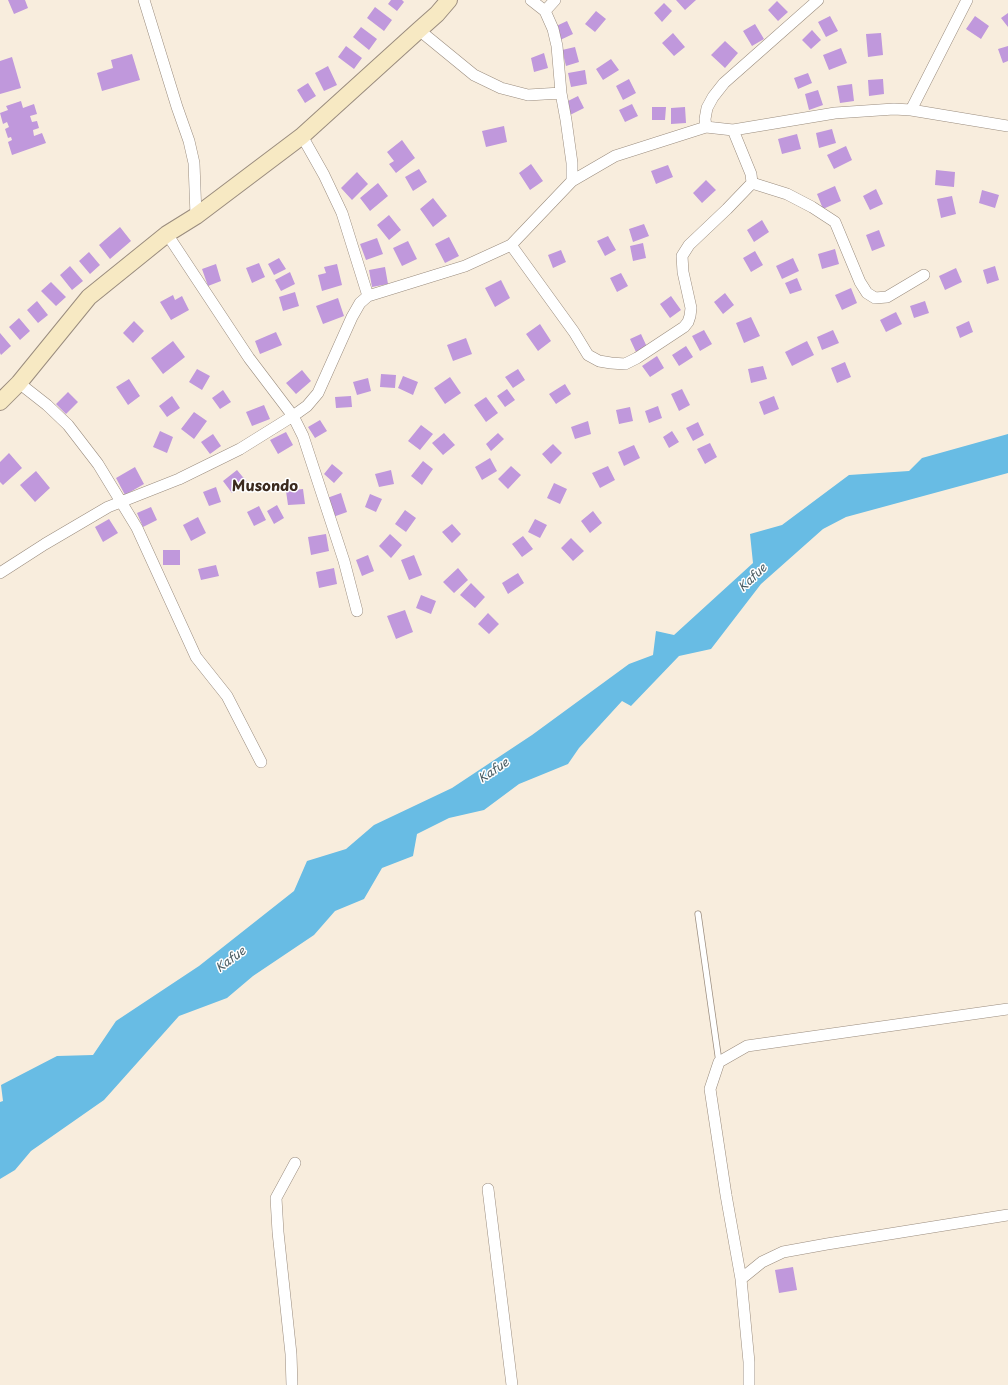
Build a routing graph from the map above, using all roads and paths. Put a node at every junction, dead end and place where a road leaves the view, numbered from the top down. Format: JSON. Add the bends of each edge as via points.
{"nodes":[{"id":1,"x":144,"y":0,"type":"edge"},
{"id":2,"x":449,"y":0,"type":"edge"},
{"id":3,"x":531,"y":0,"type":"edge"},
{"id":4,"x":555,"y":0,"type":"edge"},
{"id":5,"x":818,"y":0,"type":"edge"},
{"id":6,"x":967,"y":0,"type":"edge"},
{"id":7,"x":544,"y":11,"type":"junction"},
{"id":8,"x":419,"y":30,"type":"junction"},
{"id":9,"x":561,"y":93,"type":"junction"},
{"id":10,"x":912,"y":110,"type":"junction"},
{"id":11,"x":1008,"y":126,"type":"edge"},
{"id":12,"x":706,"y":127,"type":"junction"},
{"id":13,"x":733,"y":130,"type":"junction"},
{"id":14,"x":302,"y":136,"type":"junction"},
{"id":15,"x":572,"y":181,"type":"junction"},
{"id":16,"x":752,"y":183,"type":"junction"},
{"id":17,"x":196,"y":216,"type":"junction"},
{"id":18,"x":167,"y":234,"type":"junction"},
{"id":19,"x":511,"y":245,"type":"junction"},
{"id":20,"x":924,"y":275,"type":"dead end"},
{"id":21,"x":368,"y":296,"type":"junction"},
{"id":22,"x":19,"y":383,"type":"junction"},
{"id":23,"x":0,"y":402,"type":"edge"},
{"id":24,"x":293,"y":416,"type":"junction"},
{"id":25,"x":122,"y":501,"type":"junction"},
{"id":26,"x":0,"y":573,"type":"edge"},
{"id":27,"x":357,"y":611,"type":"dead end"},
{"id":28,"x":261,"y":762,"type":"dead end"},
{"id":29,"x":698,"y":914,"type":"dead end"},
{"id":30,"x":1008,"y":1009,"type":"edge"},
{"id":31,"x":719,"y":1062,"type":"junction"},
{"id":32,"x":295,"y":1162,"type":"dead end"},
{"id":33,"x":488,"y":1189,"type":"dead end"},
{"id":34,"x":1008,"y":1215,"type":"edge"},
{"id":35,"x":741,"y":1279,"type":"junction"},
{"id":36,"x":292,"y":1385,"type":"edge"},
{"id":37,"x":512,"y":1385,"type":"edge"},
{"id":38,"x":749,"y":1385,"type":"edge"}],
"edges":[{"from":1,"to":17,"type":"street","via":[[190,141],[194,163]]},
{"from":2,"to":8,"type":"street"},
{"from":3,"to":7,"type":"street"},
{"from":4,"to":7,"type":"street"},
{"from":5,"to":12,"type":"street","via":[[724,83],[707,108]]},
{"from":6,"to":10,"type":"street"},
{"from":7,"to":9,"type":"street","via":[[553,29],[557,46]]},
{"from":8,"to":9,"type":"street","via":[[474,75],[500,88],[528,95]]},
{"from":8,"to":14,"type":"street"},
{"from":9,"to":15,"type":"street","via":[[572,163]]},
{"from":10,"to":11,"type":"street"},
{"from":10,"to":13,"type":"street","via":[[835,113]]},
{"from":12,"to":13,"type":"street"},
{"from":12,"to":15,"type":"street","via":[[615,156]]},
{"from":13,"to":16,"type":"street","via":[[752,174]]},
{"from":14,"to":17,"type":"street"},
{"from":14,"to":21,"type":"street","via":[[342,213]]},
{"from":15,"to":19,"type":"street"},
{"from":16,"to":19,"type":"street","via":[[689,245],[682,256],[691,308],[688,322],[625,364],[599,361],[588,355]]},
{"from":16,"to":20,"type":"street","via":[[787,194],[835,222],[860,282],[875,298],[887,297]]},
{"from":17,"to":18,"type":"street"},
{"from":18,"to":22,"type":"street","via":[[89,297]]},
{"from":18,"to":24,"type":"street","via":[[249,358]]},
{"from":19,"to":21,"type":"street","via":[[465,266]]},
{"from":21,"to":24,"type":"street","via":[[360,303],[352,317],[318,392],[307,406]]},
{"from":22,"to":23,"type":"street"},
{"from":22,"to":25,"type":"street","via":[[48,405],[68,425]]},
{"from":24,"to":25,"type":"street","via":[[240,450],[179,479]]},
{"from":24,"to":27,"type":"street","via":[[303,436],[344,561]]},
{"from":25,"to":26,"type":"street","via":[[102,510]]},
{"from":25,"to":28,"type":"street","via":[[196,657],[227,696]]},
{"from":29,"to":31,"type":"lane"},
{"from":30,"to":31,"type":"street","via":[[747,1046]]},
{"from":31,"to":35,"type":"street","via":[[710,1089]]},
{"from":32,"to":36,"type":"street","via":[[276,1198]]},
{"from":33,"to":37,"type":"street"},
{"from":34,"to":35,"type":"street","via":[[783,1252],[762,1262]]},
{"from":35,"to":38,"type":"street"}]}
